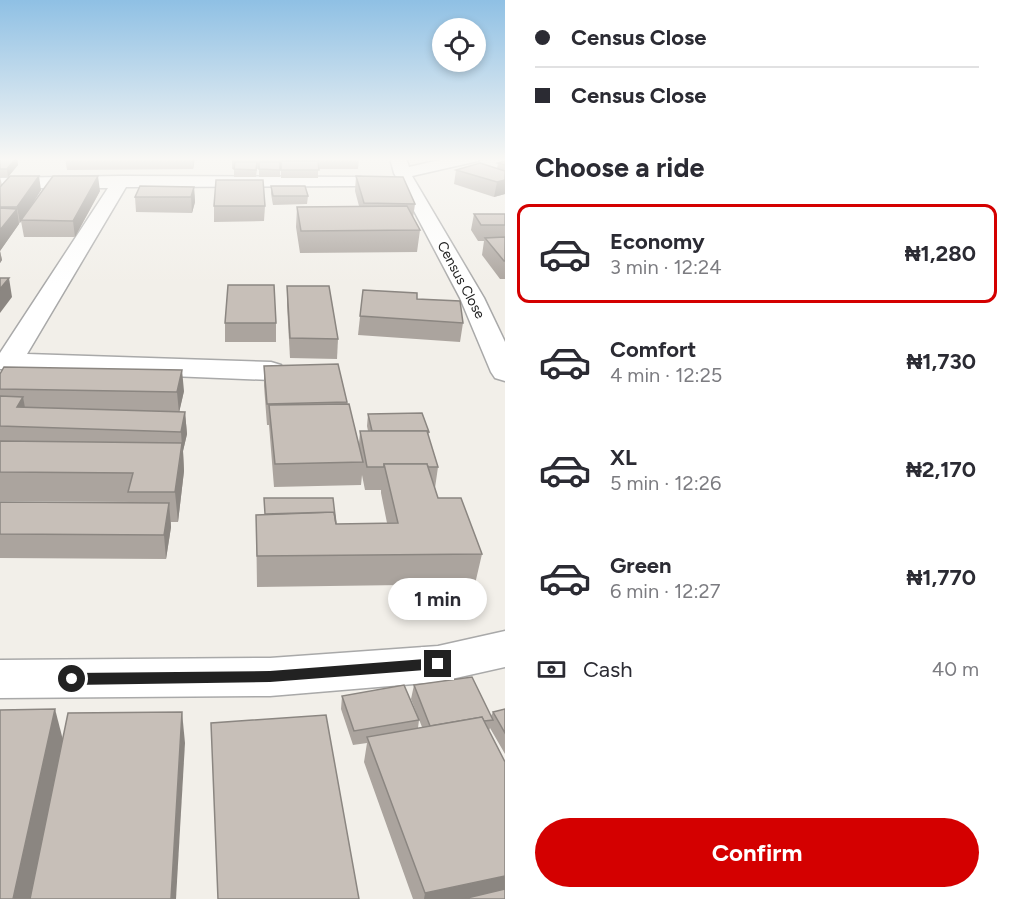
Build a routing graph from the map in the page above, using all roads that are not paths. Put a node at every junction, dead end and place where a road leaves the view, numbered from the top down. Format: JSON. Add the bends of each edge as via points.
{"nodes":[{"id":1,"x":109,"y":200,"type":"edge"},
{"id":2,"x":419,"y":200,"type":"edge"},
{"id":3,"x":4,"y":361,"type":"edge"},
{"id":4,"x":271,"y":371,"type":"edge"},
{"id":5,"x":505,"y":372,"type":"edge"},
{"id":6,"x":505,"y":649,"type":"edge"},
{"id":7,"x":0,"y":679,"type":"edge"}],
"edges":[{"from":1,"to":3,"type":"street"},
{"from":2,"to":5,"type":"street","name":"Census Close","via":[[480,314]]},
{"from":3,"to":4,"type":"street"},
{"from":6,"to":7,"type":"street","via":[[438,664],[270,676]]}]}
